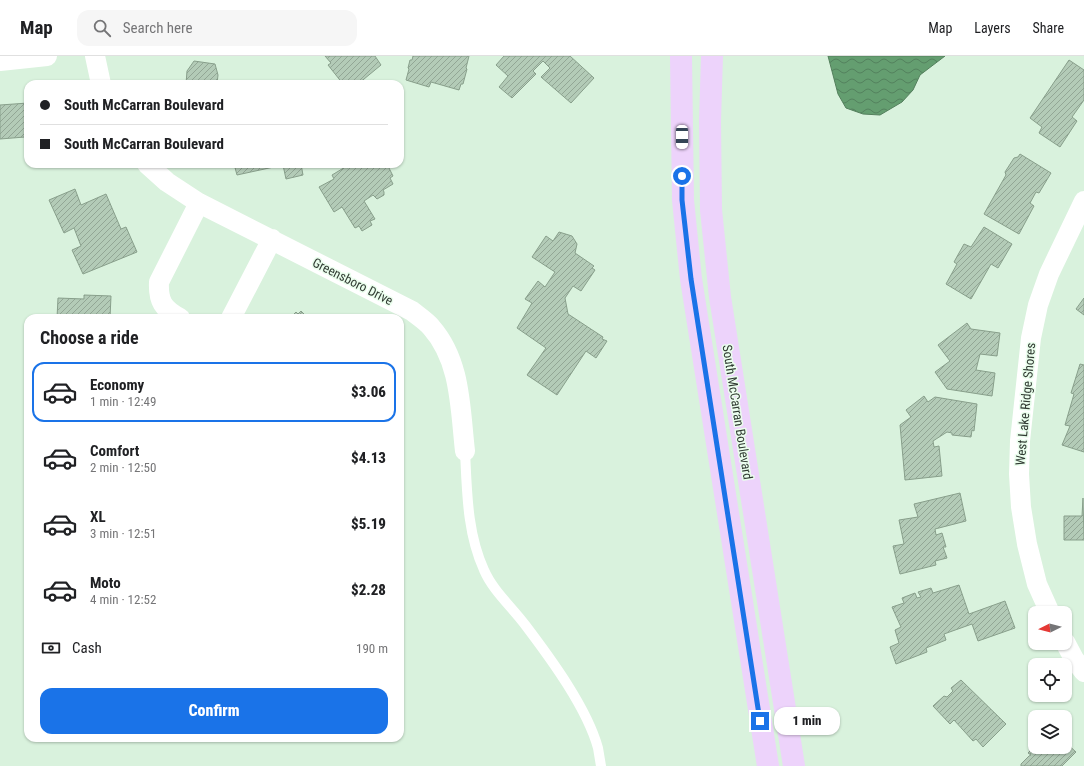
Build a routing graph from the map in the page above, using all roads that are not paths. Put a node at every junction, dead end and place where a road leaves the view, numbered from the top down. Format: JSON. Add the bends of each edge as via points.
{"nodes":[{"id":1,"x":46,"y":56,"type":"edge"},
{"id":2,"x":95,"y":56,"type":"edge"},
{"id":3,"x":681,"y":56,"type":"edge"},
{"id":4,"x":712,"y":56,"type":"edge"},
{"id":5,"x":0,"y":61,"type":"edge"},
{"id":6,"x":100,"y":80,"type":"edge"},
{"id":7,"x":151,"y":168,"type":"edge"},
{"id":8,"x":1084,"y":200,"type":"edge"},
{"id":9,"x":199,"y":202,"type":"junction"},
{"id":10,"x":272,"y":239,"type":"junction"},
{"id":11,"x":172,"y":314,"type":"edge"},
{"id":12,"x":233,"y":314,"type":"edge"},
{"id":13,"x":465,"y":451,"type":"joint"},
{"id":14,"x":1047,"y":606,"type":"edge"},
{"id":15,"x":1069,"y":650,"type":"edge"},
{"id":16,"x":1084,"y":672,"type":"edge"},
{"id":17,"x":601,"y":766,"type":"edge"},
{"id":18,"x":768,"y":766,"type":"edge"},
{"id":19,"x":794,"y":766,"type":"edge"}],
"edges":[{"from":1,"to":5,"type":"street"},
{"from":2,"to":6,"type":"street"},
{"from":3,"to":18,"type":"main road","name":"South McCarran Boulevard","via":[[682,200],[691,279]]},
{"from":4,"to":19,"type":"main road","name":"South McCarran Boulevard","via":[[711,210],[720,297]]},
{"from":7,"to":9,"type":"street","name":"Greensboro Drive","via":[[167,182]]},
{"from":8,"to":14,"type":"street","name":"West Lake Ridge Shores","via":[[1049,274],[1038,306],[1020,441],[1021,507],[1027,544],[1037,584]]},
{"from":9,"to":10,"type":"street","name":"Greensboro Drive"},
{"from":9,"to":11,"type":"street","via":[[160,282],[162,304]]},
{"from":10,"to":12,"type":"street"},
{"from":10,"to":13,"type":"street","name":"Greensboro Drive","via":[[412,311],[430,326],[442,341],[451,359],[457,381]]},
{"from":13,"to":17,"type":"lane","via":[[469,517],[484,571],[526,625],[575,698],[598,748]]},
{"from":15,"to":16,"type":"street"}]}
